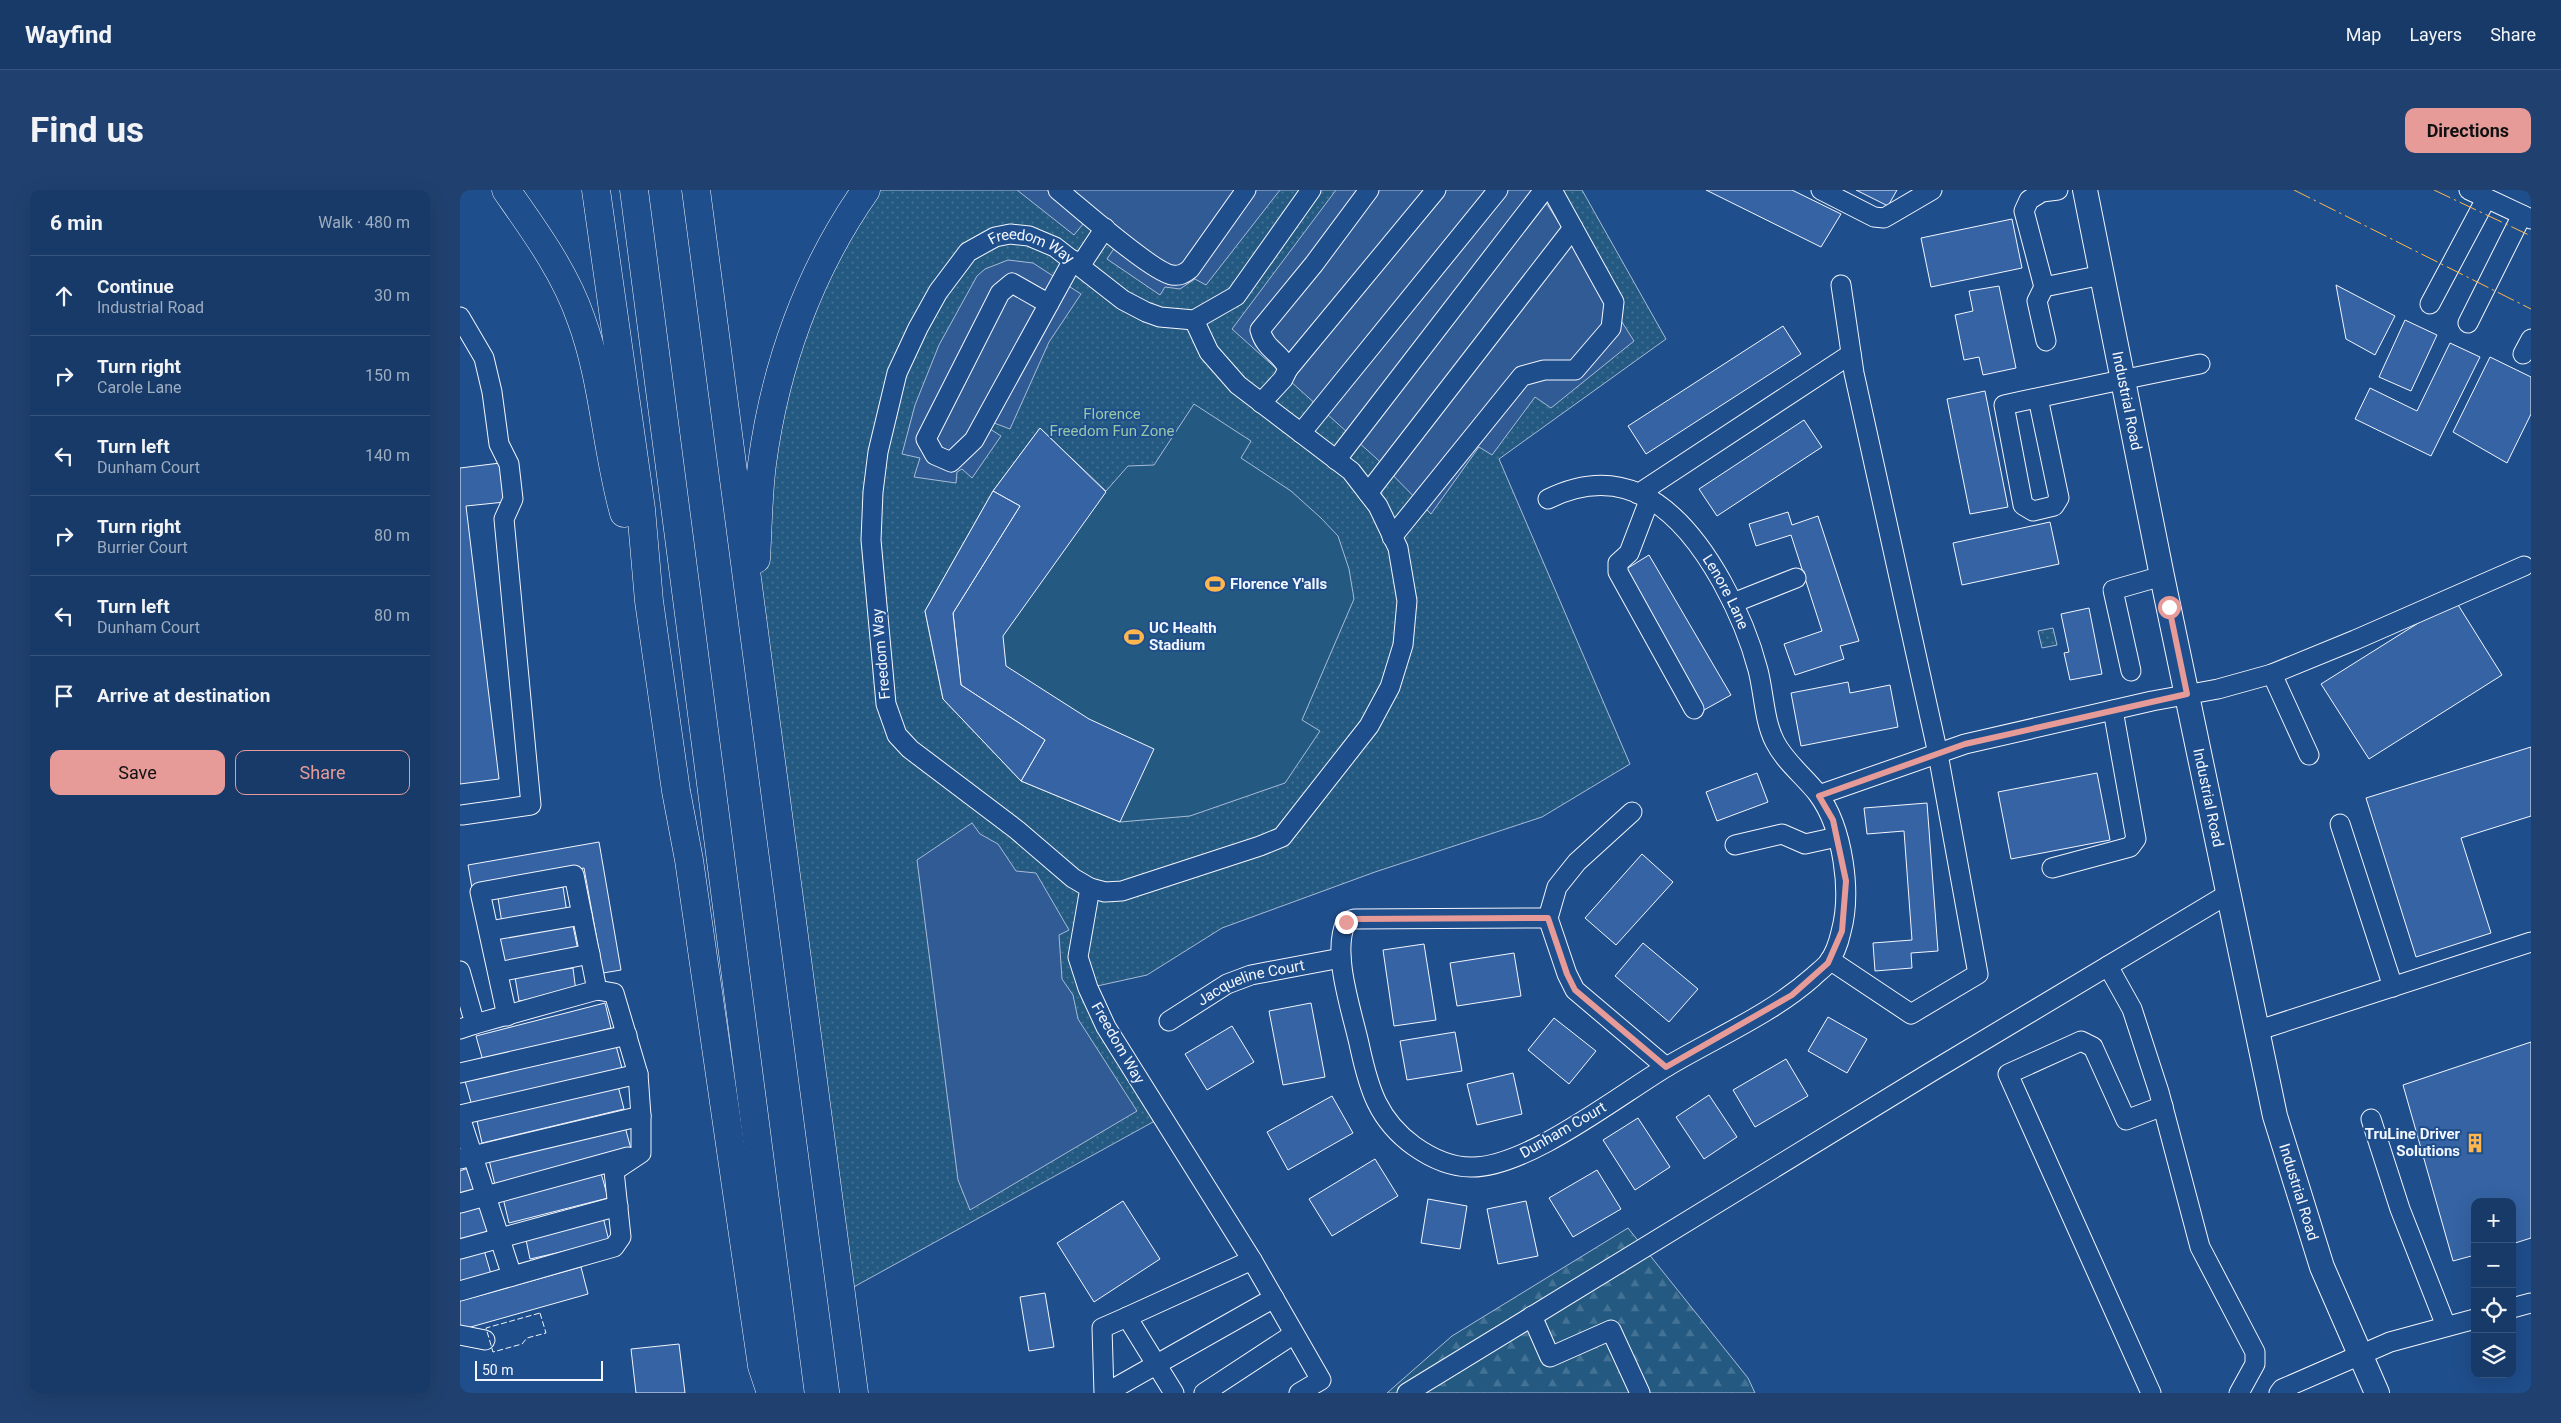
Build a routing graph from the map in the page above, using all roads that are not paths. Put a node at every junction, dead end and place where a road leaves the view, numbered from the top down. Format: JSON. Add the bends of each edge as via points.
{"nodes":[{"id":1,"x":506,"y":190,"type":"edge"},
{"id":2,"x":596,"y":190,"type":"edge"},
{"id":3,"x":634,"y":190,"type":"edge"},
{"id":4,"x":696,"y":190,"type":"edge"},
{"id":5,"x":866,"y":190,"type":"edge"},
{"id":6,"x":1058,"y":190,"type":"edge"},
{"id":7,"x":1246,"y":190,"type":"edge"},
{"id":8,"x":1311,"y":190,"type":"edge"},
{"id":9,"x":1369,"y":190,"type":"edge"},
{"id":10,"x":1436,"y":190,"type":"edge"},
{"id":11,"x":1498,"y":190,"type":"edge"},
{"id":12,"x":1544,"y":190,"type":"edge"},
{"id":13,"x":1552,"y":190,"type":"edge"},
{"id":14,"x":1821,"y":190,"type":"edge"},
{"id":15,"x":1932,"y":190,"type":"edge"},
{"id":16,"x":2058,"y":190,"type":"edge"},
{"id":17,"x":2085,"y":190,"type":"edge"},
{"id":18,"x":2469,"y":190,"type":"edge"},
{"id":19,"x":2486,"y":199,"type":"junction"},
{"id":20,"x":2527,"y":217,"type":"edge"},
{"id":21,"x":1105,"y":228,"type":"junction"},
{"id":22,"x":1573,"y":228,"type":"junction"},
{"id":23,"x":1077,"y":263,"type":"junction"},
{"id":24,"x":2102,"y":275,"type":"junction"},
{"id":25,"x":1841,"y":284,"type":"dead end"},
{"id":26,"x":2044,"y":287,"type":"junction"},
{"id":27,"x":1049,"y":304,"type":"junction"},
{"id":28,"x":2430,"y":304,"type":"dead end"},
{"id":29,"x":460,"y":317,"type":"edge"},
{"id":30,"x":1194,"y":320,"type":"junction"},
{"id":31,"x":2468,"y":323,"type":"dead end"},
{"id":32,"x":2046,"y":341,"type":"dead end"},
{"id":33,"x":1851,"y":354,"type":"junction"},
{"id":34,"x":2200,"y":364,"type":"dead end"},
{"id":35,"x":1288,"y":369,"type":"junction"},
{"id":36,"x":2123,"y":380,"type":"junction"},
{"id":37,"x":2038,"y":398,"type":"junction"},
{"id":38,"x":1261,"y":403,"type":"junction"},
{"id":39,"x":1302,"y":434,"type":"junction"},
{"id":40,"x":1336,"y":460,"type":"junction"},
{"id":41,"x":1368,"y":493,"type":"junction"},
{"id":42,"x":1644,"y":496,"type":"junction"},
{"id":43,"x":1548,"y":499,"type":"dead end"},
{"id":44,"x":1392,"y":537,"type":"junction"},
{"id":45,"x":2524,"y":566,"type":"dead end"},
{"id":46,"x":2162,"y":576,"type":"junction"},
{"id":47,"x":1796,"y":578,"type":"dead end"},
{"id":48,"x":648,"y":601,"type":"junction"},
{"id":49,"x":1733,"y":603,"type":"junction"},
{"id":50,"x":752,"y":622,"type":"junction"},
{"id":51,"x":2131,"y":671,"type":"dead end"},
{"id":52,"x":2272,"y":674,"type":"junction"},
{"id":53,"x":2187,"y":694,"type":"junction"},
{"id":54,"x":1694,"y":710,"type":"dead end"},
{"id":55,"x":2113,"y":710,"type":"junction"},
{"id":56,"x":1938,"y":754,"type":"junction"},
{"id":57,"x":2309,"y":755,"type":"dead end"},
{"id":58,"x":1819,"y":796,"type":"junction"},
{"id":59,"x":1632,"y":812,"type":"dead end"},
{"id":60,"x":462,"y":815,"type":"dead end"},
{"id":61,"x":2340,"y":824,"type":"dead end"},
{"id":62,"x":1837,"y":837,"type":"junction"},
{"id":63,"x":1735,"y":844,"type":"dead end"},
{"id":64,"x":2052,"y":868,"type":"dead end"},
{"id":65,"x":1090,"y":888,"type":"junction"},
{"id":66,"x":2228,"y":894,"type":"junction"},
{"id":67,"x":582,"y":915,"type":"junction"},
{"id":68,"x":1548,"y":918,"type":"junction"},
{"id":69,"x":489,"y":931,"type":"junction"},
{"id":70,"x":2531,"y":942,"type":"edge"},
{"id":71,"x":590,"y":954,"type":"junction"},
{"id":72,"x":1341,"y":958,"type":"junction"},
{"id":73,"x":1830,"y":960,"type":"junction"},
{"id":74,"x":2108,"y":966,"type":"junction"},
{"id":75,"x":460,"y":971,"type":"edge"},
{"id":76,"x":498,"y":972,"type":"junction"},
{"id":77,"x":2393,"y":987,"type":"junction"},
{"id":78,"x":597,"y":990,"type":"junction"},
{"id":79,"x":507,"y":1016,"type":"junction"},
{"id":80,"x":1169,"y":1021,"type":"dead end"},
{"id":81,"x":468,"y":1027,"type":"edge"},
{"id":82,"x":2256,"y":1031,"type":"junction"},
{"id":83,"x":627,"y":1035,"type":"junction"},
{"id":84,"x":1666,"y":1067,"type":"junction"},
{"id":85,"x":460,"y":1073,"type":"edge"},
{"id":86,"x":638,"y":1074,"type":"junction"},
{"id":87,"x":2163,"y":1106,"type":"junction"},
{"id":88,"x":460,"y":1116,"type":"edge"},
{"id":89,"x":641,"y":1116,"type":"junction"},
{"id":90,"x":2371,"y":1118,"type":"dead end"},
{"id":91,"x":641,"y":1154,"type":"junction"},
{"id":92,"x":466,"y":1157,"type":"edge"},
{"id":93,"x":487,"y":1194,"type":"junction"},
{"id":94,"x":460,"y":1203,"type":"edge"},
{"id":95,"x":618,"y":1206,"type":"junction"},
{"id":96,"x":500,"y":1237,"type":"junction"},
{"id":97,"x":460,"y":1249,"type":"edge"},
{"id":98,"x":1252,"y":1260,"type":"junction"},
{"id":99,"x":512,"y":1276,"type":"junction"},
{"id":100,"x":460,"y":1291,"type":"edge"},
{"id":101,"x":1274,"y":1298,"type":"junction"},
{"id":102,"x":2531,"y":1302,"type":"edge"},
{"id":103,"x":2516,"y":1307,"type":"edge"},
{"id":104,"x":1532,"y":1316,"type":"junction"},
{"id":105,"x":1127,"y":1317,"type":"junction"},
{"id":106,"x":2471,"y":1320,"type":"edge"},
{"id":107,"x":2446,"y":1326,"type":"junction"},
{"id":108,"x":1294,"y":1334,"type":"junction"},
{"id":109,"x":460,"y":1335,"type":"edge"},
{"id":110,"x":485,"y":1340,"type":"dead end"},
{"id":111,"x":2359,"y":1354,"type":"junction"},
{"id":112,"x":1156,"y":1365,"type":"junction"},
{"id":113,"x":771,"y":1393,"type":"edge"},
{"id":114,"x":790,"y":1393,"type":"edge"},
{"id":115,"x":854,"y":1393,"type":"edge"},
{"id":116,"x":1105,"y":1393,"type":"edge"},
{"id":117,"x":1174,"y":1393,"type":"edge"},
{"id":118,"x":1204,"y":1393,"type":"edge"},
{"id":119,"x":1298,"y":1393,"type":"edge"},
{"id":120,"x":1408,"y":1393,"type":"edge"},
{"id":121,"x":1640,"y":1393,"type":"edge"},
{"id":122,"x":2151,"y":1393,"type":"edge"},
{"id":123,"x":2239,"y":1393,"type":"edge"},
{"id":124,"x":2279,"y":1393,"type":"edge"},
{"id":125,"x":2377,"y":1393,"type":"edge"}],
"edges":[{"from":1,"to":48,"type":"highway","via":[[542,241],[581,318],[600,386],[623,509]]},
{"from":2,"to":48,"type":"highway","via":[[641,509]]},
{"from":3,"to":114,"type":"highway"},
{"from":4,"to":50,"type":"highway"},
{"from":5,"to":50,"type":"highway","via":[[822,262],[783,361],[762,465]]},
{"from":6,"to":21,"type":"street"},
{"from":7,"to":21,"type":"street","via":[[1190,269],[1182,275],[1160,270]]},
{"from":8,"to":30,"type":"street","via":[[1236,296]]},
{"from":9,"to":35,"type":"street","via":[[1260,330],[1264,343],[1284,360]]},
{"from":10,"to":35,"type":"street"},
{"from":11,"to":39,"type":"street"},
{"from":12,"to":40,"type":"street"},
{"from":13,"to":22,"type":"street"},
{"from":14,"to":15,"type":"street","via":[[1884,218]]},
{"from":16,"to":26,"type":"street","via":[[2042,192],[2029,200],[2024,211]]},
{"from":17,"to":24,"type":"main road","name":"Industrial Road"},
{"from":18,"to":19,"type":"street"},
{"from":19,"to":20,"type":"street"},
{"from":19,"to":28,"type":"street"},
{"from":20,"to":31,"type":"street"},
{"from":21,"to":23,"type":"street"},
{"from":22,"to":41,"type":"street"},
{"from":22,"to":44,"type":"street","via":[[1614,302],[1612,328],[1575,370],[1544,370],[1522,376]]},
{"from":23,"to":27,"type":"street"},
{"from":23,"to":30,"type":"street","name":"Freedom Way","via":[[1123,300],[1146,312],[1160,317]]},
{"from":23,"to":65,"type":"street","name":"Freedom Way","via":[[1044,240],[1010,234],[984,242],[968,252],[957,266],[926,314],[897,373],[878,452],[871,540],[886,704],[897,735],[910,749]]},
{"from":24,"to":26,"type":"street"},
{"from":24,"to":36,"type":"main road","name":"Industrial Road"},
{"from":25,"to":33,"type":"street"},
{"from":26,"to":32,"type":"street","via":[[2037,301]]},
{"from":27,"to":27,"type":"street","via":[[974,440],[951,462],[935,455],[926,439],[1000,293],[1012,283]]},
{"from":29,"to":60,"type":"street","via":[[484,358],[499,444],[509,464],[513,499],[504,519],[531,805]]},
{"from":30,"to":38,"type":"street","via":[[1209,352],[1238,385]]},
{"from":33,"to":42,"type":"street"},
{"from":33,"to":56,"type":"street"},
{"from":34,"to":36,"type":"street"},
{"from":35,"to":38,"type":"street"},
{"from":36,"to":37,"type":"street"},
{"from":36,"to":46,"type":"main road","name":"Industrial Road"},
{"from":37,"to":37,"type":"street","via":[[2059,498],[2054,506],[2033,512],[2023,504],[2004,405]]},
{"from":38,"to":39,"type":"street"},
{"from":39,"to":40,"type":"street"},
{"from":40,"to":41,"type":"street","via":[[1351,471]]},
{"from":41,"to":44,"type":"street","via":[[1378,506]]},
{"from":42,"to":43,"type":"street","name":"Lenore Lane","via":[[1610,487],[1586,486]]},
{"from":42,"to":49,"type":"street","name":"Lenore Lane","via":[[1670,512],[1698,543]]},
{"from":42,"to":54,"type":"street","via":[[1629,553],[1618,563],[1618,572]]},
{"from":44,"to":65,"type":"street","via":[[1398,548],[1406,601],[1403,645],[1390,687],[1369,726],[1282,836],[1122,890],[1105,892]]},
{"from":45,"to":52,"type":"street"},
{"from":46,"to":51,"type":"street","via":[[2113,590]]},
{"from":46,"to":53,"type":"main road","name":"Industrial Road"},
{"from":47,"to":49,"type":"street"},
{"from":48,"to":113,"type":"highway","via":[[762,1366]]},
{"from":49,"to":58,"type":"street","name":"Lenore Lane","via":[[1757,667],[1774,741]]},
{"from":50,"to":115,"type":"highway"},
{"from":52,"to":53,"type":"street"},
{"from":52,"to":57,"type":"street"},
{"from":53,"to":55,"type":"street"},
{"from":53,"to":66,"type":"main road","name":"Industrial Road"},
{"from":55,"to":56,"type":"street","via":[[1965,744]]},
{"from":55,"to":64,"type":"street","via":[[2136,839],[2130,848]]},
{"from":56,"to":58,"type":"street"},
{"from":56,"to":73,"type":"street","via":[[1978,974],[1911,1014]]},
{"from":58,"to":62,"type":"street","name":"Dunham Court","via":[[1833,820]]},
{"from":59,"to":68,"type":"street","via":[[1577,862],[1557,886]]},
{"from":61,"to":77,"type":"street"},
{"from":62,"to":63,"type":"street","via":[[1805,844],[1782,834]]},
{"from":62,"to":73,"type":"street","name":"Dunham Court","via":[[1846,881],[1842,931]]},
{"from":65,"to":98,"type":"street","name":"Freedom Way","via":[[1078,957],[1088,988],[1106,1028]]},
{"from":66,"to":74,"type":"street"},
{"from":66,"to":82,"type":"main road","name":"Industrial Road"},
{"from":67,"to":69,"type":"street"},
{"from":67,"to":69,"type":"street","via":[[574,875],[480,892]]},
{"from":67,"to":71,"type":"street"},
{"from":68,"to":72,"type":"street","name":"Dunham Court","via":[[1354,919],[1346,922],[1342,932]]},
{"from":68,"to":84,"type":"street","via":[[1575,990]]},
{"from":69,"to":76,"type":"street"},
{"from":70,"to":77,"type":"street"},
{"from":71,"to":76,"type":"street"},
{"from":71,"to":78,"type":"street"},
{"from":72,"to":80,"type":"street","name":"Jacqueline Court","via":[[1250,975],[1221,988]]},
{"from":72,"to":84,"type":"street","name":"Dunham Court","via":[[1374,1101],[1407,1141],[1447,1163],[1489,1166],[1512,1159],[1547,1142]]},
{"from":73,"to":84,"type":"street","name":"Dunham Court","via":[[1792,995]]},
{"from":74,"to":87,"type":"street","via":[[2132,1009]]},
{"from":74,"to":104,"type":"street"},
{"from":75,"to":81,"type":"street"},
{"from":76,"to":79,"type":"street"},
{"from":77,"to":82,"type":"street"},
{"from":78,"to":79,"type":"street"},
{"from":78,"to":83,"type":"street","via":[[614,992]]},
{"from":79,"to":81,"type":"street"},
{"from":82,"to":111,"type":"main road","name":"Industrial Road","via":[[2274,1116],[2319,1258]]},
{"from":83,"to":85,"type":"street"},
{"from":83,"to":86,"type":"street"},
{"from":86,"to":88,"type":"street"},
{"from":86,"to":89,"type":"street"},
{"from":87,"to":122,"type":"street","via":[[2126,1120],[2093,1047],[2081,1041],[2008,1074]]},
{"from":87,"to":123,"type":"street","via":[[2200,1247],[2255,1352],[2255,1364]]},
{"from":88,"to":92,"type":"street"},
{"from":89,"to":91,"type":"street"},
{"from":89,"to":92,"type":"street"},
{"from":90,"to":107,"type":"street","via":[[2400,1209]]},
{"from":91,"to":93,"type":"street"},
{"from":91,"to":95,"type":"street","via":[[614,1171]]},
{"from":92,"to":93,"type":"street"},
{"from":93,"to":94,"type":"street"},
{"from":93,"to":96,"type":"street"},
{"from":95,"to":96,"type":"street"},
{"from":95,"to":99,"type":"street","via":[[621,1237],[614,1247]]},
{"from":96,"to":97,"type":"street"},
{"from":96,"to":99,"type":"street"},
{"from":98,"to":101,"type":"street","name":"Freedom Way"},
{"from":98,"to":105,"type":"street"},
{"from":99,"to":100,"type":"street"},
{"from":101,"to":108,"type":"street","name":"Freedom Way"},
{"from":101,"to":112,"type":"street"},
{"from":102,"to":103,"type":"street"},
{"from":104,"to":120,"type":"street"},
{"from":104,"to":121,"type":"street","via":[[1550,1357],[1611,1330]]},
{"from":105,"to":112,"type":"street"},
{"from":105,"to":116,"type":"street","via":[[1102,1328]]},
{"from":106,"to":107,"type":"street"},
{"from":107,"to":111,"type":"street"},
{"from":108,"to":118,"type":"street"},
{"from":108,"to":119,"type":"street","name":"Freedom Way","via":[[1321,1380]]},
{"from":109,"to":110,"type":"street"},
{"from":111,"to":124,"type":"street"},
{"from":111,"to":125,"type":"main road","name":"Industrial Road"},
{"from":112,"to":116,"type":"street"},
{"from":112,"to":117,"type":"street"}]}
